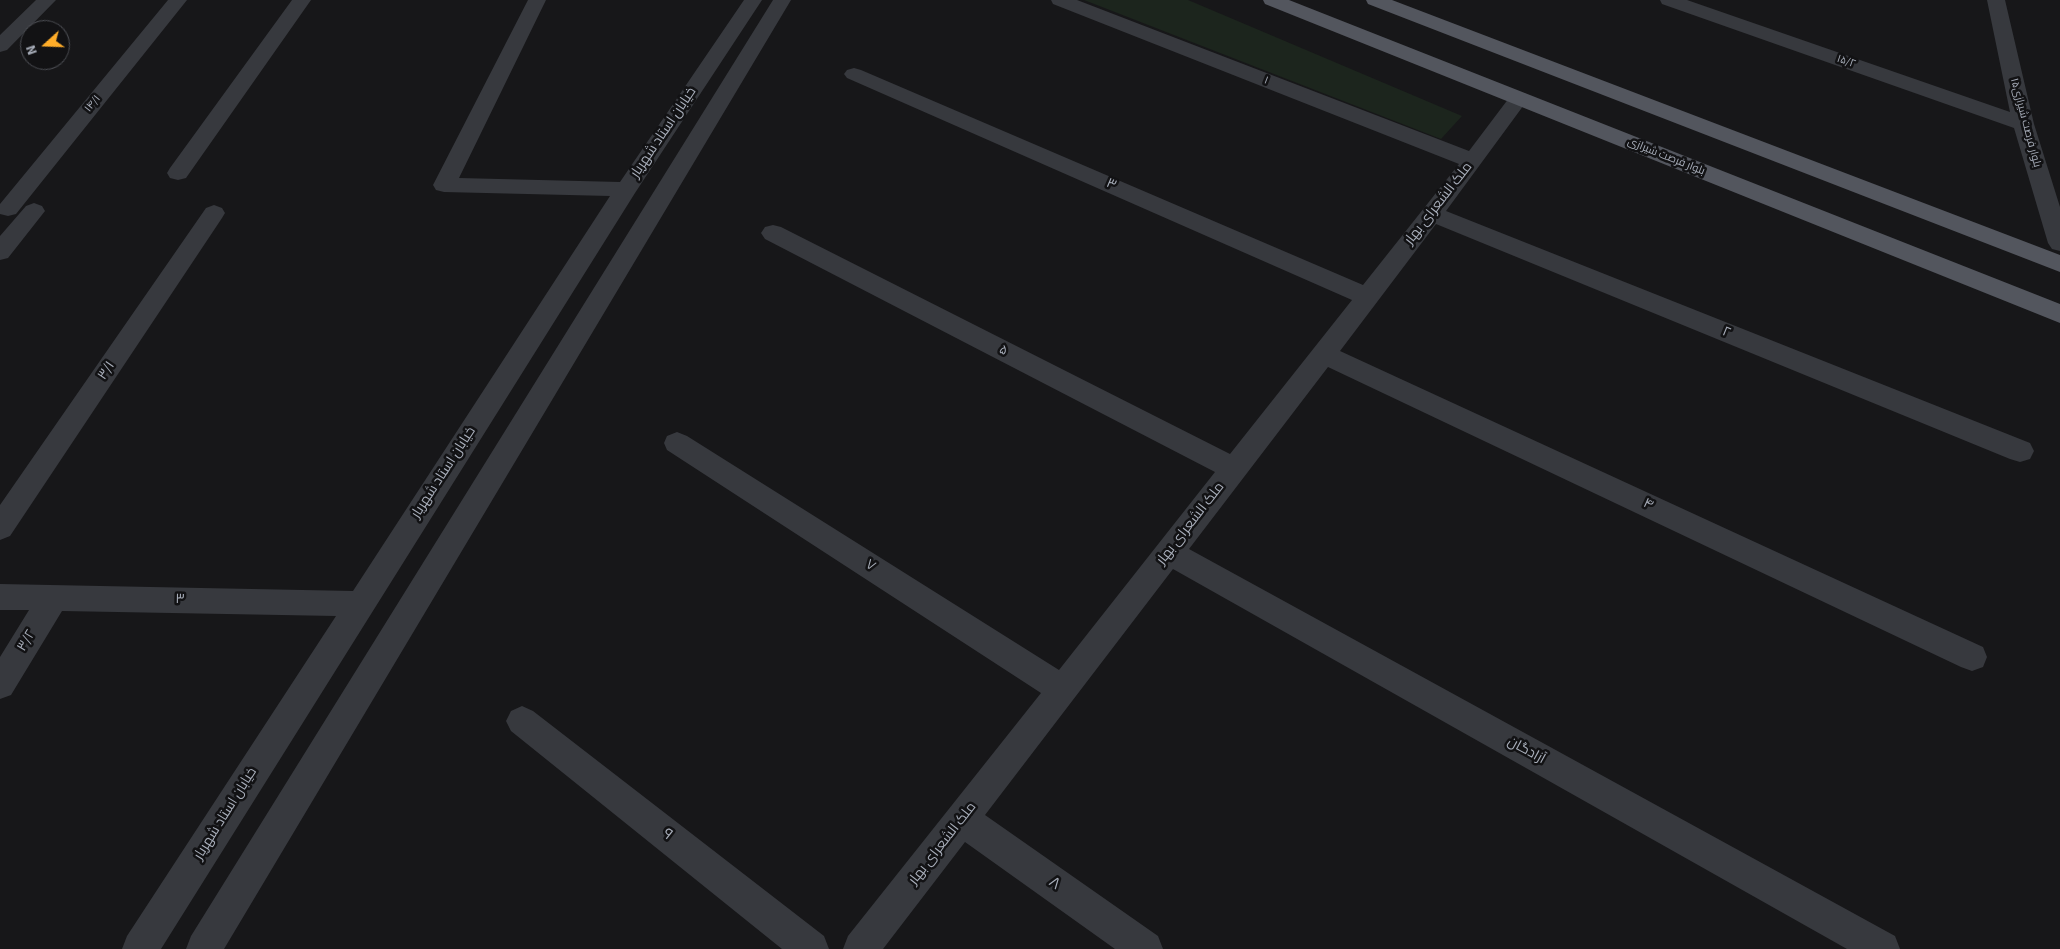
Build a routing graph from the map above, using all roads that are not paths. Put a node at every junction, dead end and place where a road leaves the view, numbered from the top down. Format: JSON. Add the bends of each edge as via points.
{"nodes":[{"id":1,"x":47,"y":0,"type":"edge"},
{"id":2,"x":178,"y":0,"type":"edge"},
{"id":3,"x":302,"y":0,"type":"edge"},
{"id":4,"x":537,"y":0,"type":"edge"},
{"id":5,"x":753,"y":0,"type":"edge"},
{"id":6,"x":782,"y":0,"type":"edge"},
{"id":7,"x":1060,"y":0,"type":"edge"},
{"id":8,"x":1272,"y":0,"type":"edge"},
{"id":9,"x":1375,"y":0,"type":"edge"},
{"id":10,"x":1669,"y":0,"type":"edge"},
{"id":11,"x":1994,"y":1,"type":"edge"},
{"id":12,"x":0,"y":46,"type":"edge"},
{"id":13,"x":854,"y":74,"type":"dead end"},
{"id":14,"x":1519,"y":98,"type":"junction"},
{"id":15,"x":2023,"y":124,"type":"junction"},
{"id":16,"x":1473,"y":161,"type":"junction"},
{"id":17,"x":178,"y":173,"type":"dead end"},
{"id":18,"x":626,"y":189,"type":"junction"},
{"id":19,"x":4,"y":209,"type":"edge"},
{"id":20,"x":214,"y":213,"type":"dead end"},
{"id":21,"x":1432,"y":214,"type":"junction"},
{"id":22,"x":773,"y":232,"type":"dead end"},
{"id":23,"x":2060,"y":243,"type":"edge"},
{"id":24,"x":0,"y":252,"type":"edge"},
{"id":25,"x":2060,"y":264,"type":"edge"},
{"id":26,"x":1368,"y":297,"type":"junction"},
{"id":27,"x":2060,"y":314,"type":"edge"},
{"id":28,"x":1324,"y":354,"type":"junction"},
{"id":29,"x":677,"y":443,"type":"dead end"},
{"id":30,"x":2020,"y":451,"type":"dead end"},
{"id":31,"x":1234,"y":470,"type":"junction"},
{"id":32,"x":0,"y":528,"type":"edge"},
{"id":33,"x":1169,"y":552,"type":"junction"},
{"id":34,"x":0,"y":596,"type":"edge"},
{"id":35,"x":54,"y":597,"type":"junction"},
{"id":36,"x":360,"y":604,"type":"junction"},
{"id":37,"x":1972,"y":657,"type":"dead end"},
{"id":38,"x":0,"y":685,"type":"edge"},
{"id":39,"x":1063,"y":690,"type":"junction"},
{"id":40,"x":522,"y":721,"type":"dead end"},
{"id":41,"x":962,"y":819,"type":"junction"},
{"id":42,"x":140,"y":949,"type":"edge"},
{"id":43,"x":204,"y":949,"type":"edge"},
{"id":44,"x":811,"y":949,"type":"edge"},
{"id":45,"x":862,"y":949,"type":"edge"},
{"id":46,"x":1145,"y":949,"type":"edge"},
{"id":47,"x":1881,"y":949,"type":"edge"}],
"edges":[{"from":1,"to":12,"type":"street"},
{"from":2,"to":19,"type":"street","name":"۱۴/۱"},
{"from":3,"to":17,"type":"street"},
{"from":4,"to":18,"type":"street","via":[[444,185]]},
{"from":5,"to":18,"type":"street","name":"خیابان استاد شهریار"},
{"from":6,"to":43,"type":"street"},
{"from":7,"to":16,"type":"street","name":"۱"},
{"from":8,"to":14,"type":"main road","name":"بلوار فرصت شیرازی"},
{"from":9,"to":25,"type":"main road"},
{"from":10,"to":15,"type":"street","name":"۱۵/۲"},
{"from":11,"to":15,"type":"street","name":"بلوار فرصت شیرازی۱۵"},
{"from":13,"to":26,"type":"street","name":"۳"},
{"from":14,"to":16,"type":"street","name":"ملک الشعرای بهار"},
{"from":14,"to":27,"type":"main road","name":"بلوار فرصت شیرازی"},
{"from":15,"to":23,"type":"street","name":"بلوار فرصت شیرازی۱۵"},
{"from":16,"to":21,"type":"street","name":"ملک الشعرای بهار"},
{"from":18,"to":36,"type":"street","name":"خیابان استاد شهریار"},
{"from":19,"to":24,"type":"street","via":[[34,210]]},
{"from":20,"to":32,"type":"street","name":"۳/۱"},
{"from":21,"to":26,"type":"street","name":"ملک الشعرای بهار"},
{"from":21,"to":30,"type":"street","name":"۲"},
{"from":22,"to":31,"type":"street","name":"۵"},
{"from":26,"to":28,"type":"street","name":"ملک الشعرای بهار"},
{"from":28,"to":31,"type":"street","name":"ملک الشعرای بهار"},
{"from":28,"to":37,"type":"street","name":"۴"},
{"from":29,"to":39,"type":"street","name":"۷"},
{"from":31,"to":33,"type":"street","name":"ملک الشعرای بهار"},
{"from":33,"to":39,"type":"street","name":"ملک الشعرای بهار"},
{"from":33,"to":47,"type":"street","name":"آزادگان"},
{"from":34,"to":35,"type":"street","name":"۳"},
{"from":35,"to":36,"type":"street","name":"۳"},
{"from":35,"to":38,"type":"street","name":"۳/۲"},
{"from":36,"to":42,"type":"street","name":"خیابان استاد شهریار"},
{"from":39,"to":41,"type":"street","name":"ملک الشعرای بهار"},
{"from":40,"to":44,"type":"street","name":"۹"},
{"from":41,"to":45,"type":"street","name":"ملک الشعرای بهار"},
{"from":41,"to":46,"type":"street","name":"۸"}]}
